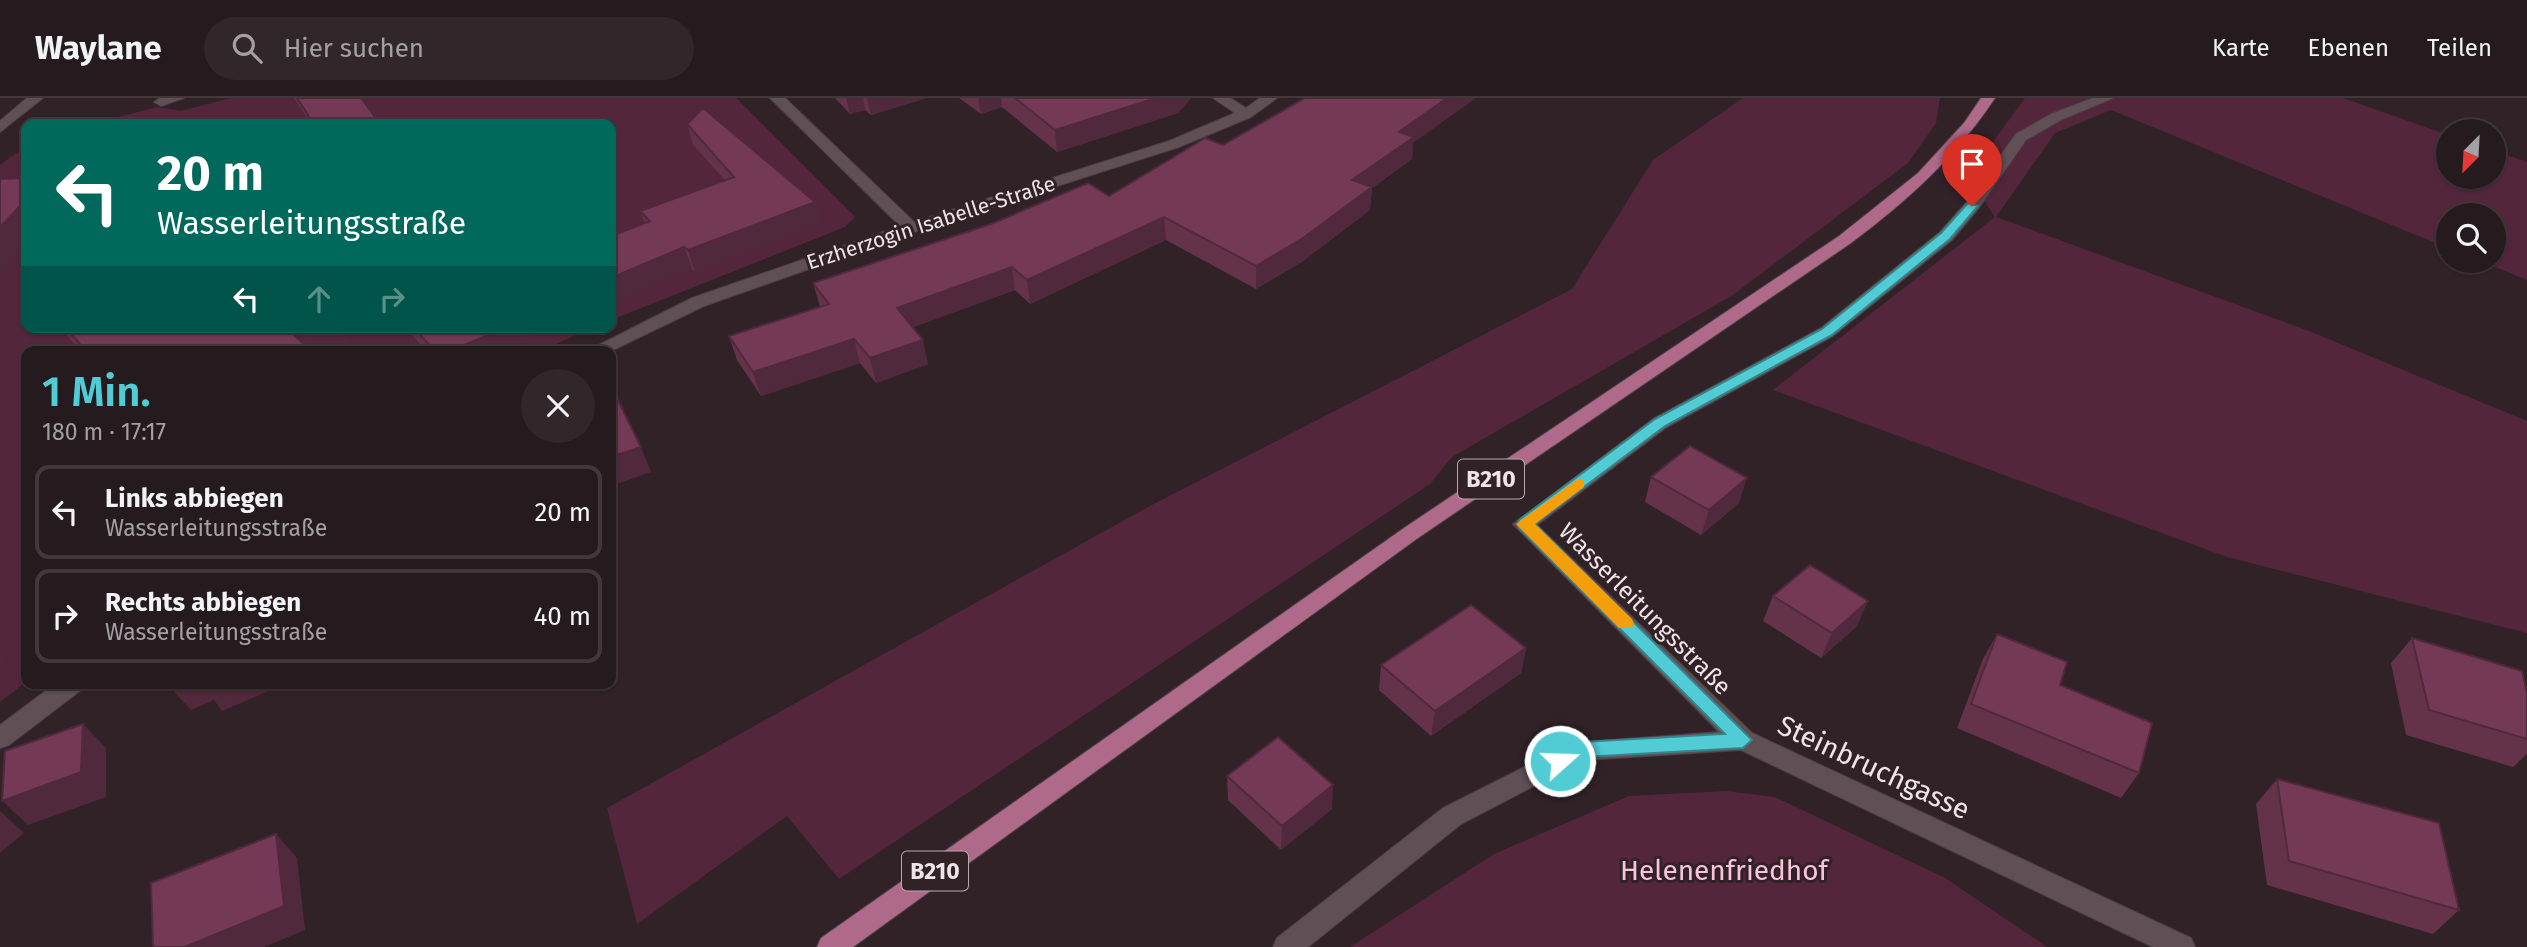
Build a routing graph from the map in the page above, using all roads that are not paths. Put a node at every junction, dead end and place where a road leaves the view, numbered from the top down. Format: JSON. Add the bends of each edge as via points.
{"nodes":[{"id":1,"x":36,"y":98,"type":"edge"},
{"id":2,"x":177,"y":98,"type":"edge"},
{"id":3,"x":777,"y":98,"type":"edge"},
{"id":4,"x":1220,"y":98,"type":"edge"},
{"id":5,"x":1270,"y":98,"type":"edge"},
{"id":6,"x":1988,"y":98,"type":"edge"},
{"id":7,"x":2106,"y":98,"type":"edge"},
{"id":8,"x":161,"y":102,"type":"dead end"},
{"id":9,"x":1246,"y":114,"type":"junction"},
{"id":10,"x":0,"y":128,"type":"edge"},
{"id":11,"x":911,"y":228,"type":"junction"},
{"id":12,"x":606,"y":346,"type":"edge"},
{"id":13,"x":66,"y":689,"type":"edge"},
{"id":14,"x":0,"y":738,"type":"edge"},
{"id":15,"x":1743,"y":740,"type":"junction"},
{"id":16,"x":831,"y":947,"type":"edge"},
{"id":17,"x":1287,"y":947,"type":"edge"},
{"id":18,"x":2180,"y":947,"type":"edge"}],
"edges":[{"from":1,"to":10,"type":"street"},
{"from":2,"to":8,"type":"street"},
{"from":3,"to":11,"type":"street"},
{"from":4,"to":9,"type":"street"},
{"from":5,"to":9,"type":"street","name":"Erzherzogin Isabelle-Straße"},
{"from":6,"to":16,"type":"main road","number":"B210","via":[[1940,161],[1841,242],[1411,533]]},
{"from":7,"to":15,"type":"street","name":"Wasserleitungsstraße","via":[[2056,117],[2021,137],[1946,236],[1827,332],[1660,423],[1524,524]]},
{"from":9,"to":11,"type":"street","name":"Erzherzogin Isabelle-Straße","via":[[1174,144]]},
{"from":11,"to":12,"type":"street","name":"Erzherzogin Isabelle-Straße","via":[[698,302]]},
{"from":13,"to":14,"type":"street"},
{"from":15,"to":17,"type":"street","name":"Steinbruchgasse","via":[[1581,750],[1452,816]]},
{"from":15,"to":18,"type":"street","name":"Steinbruchgasse"}]}
